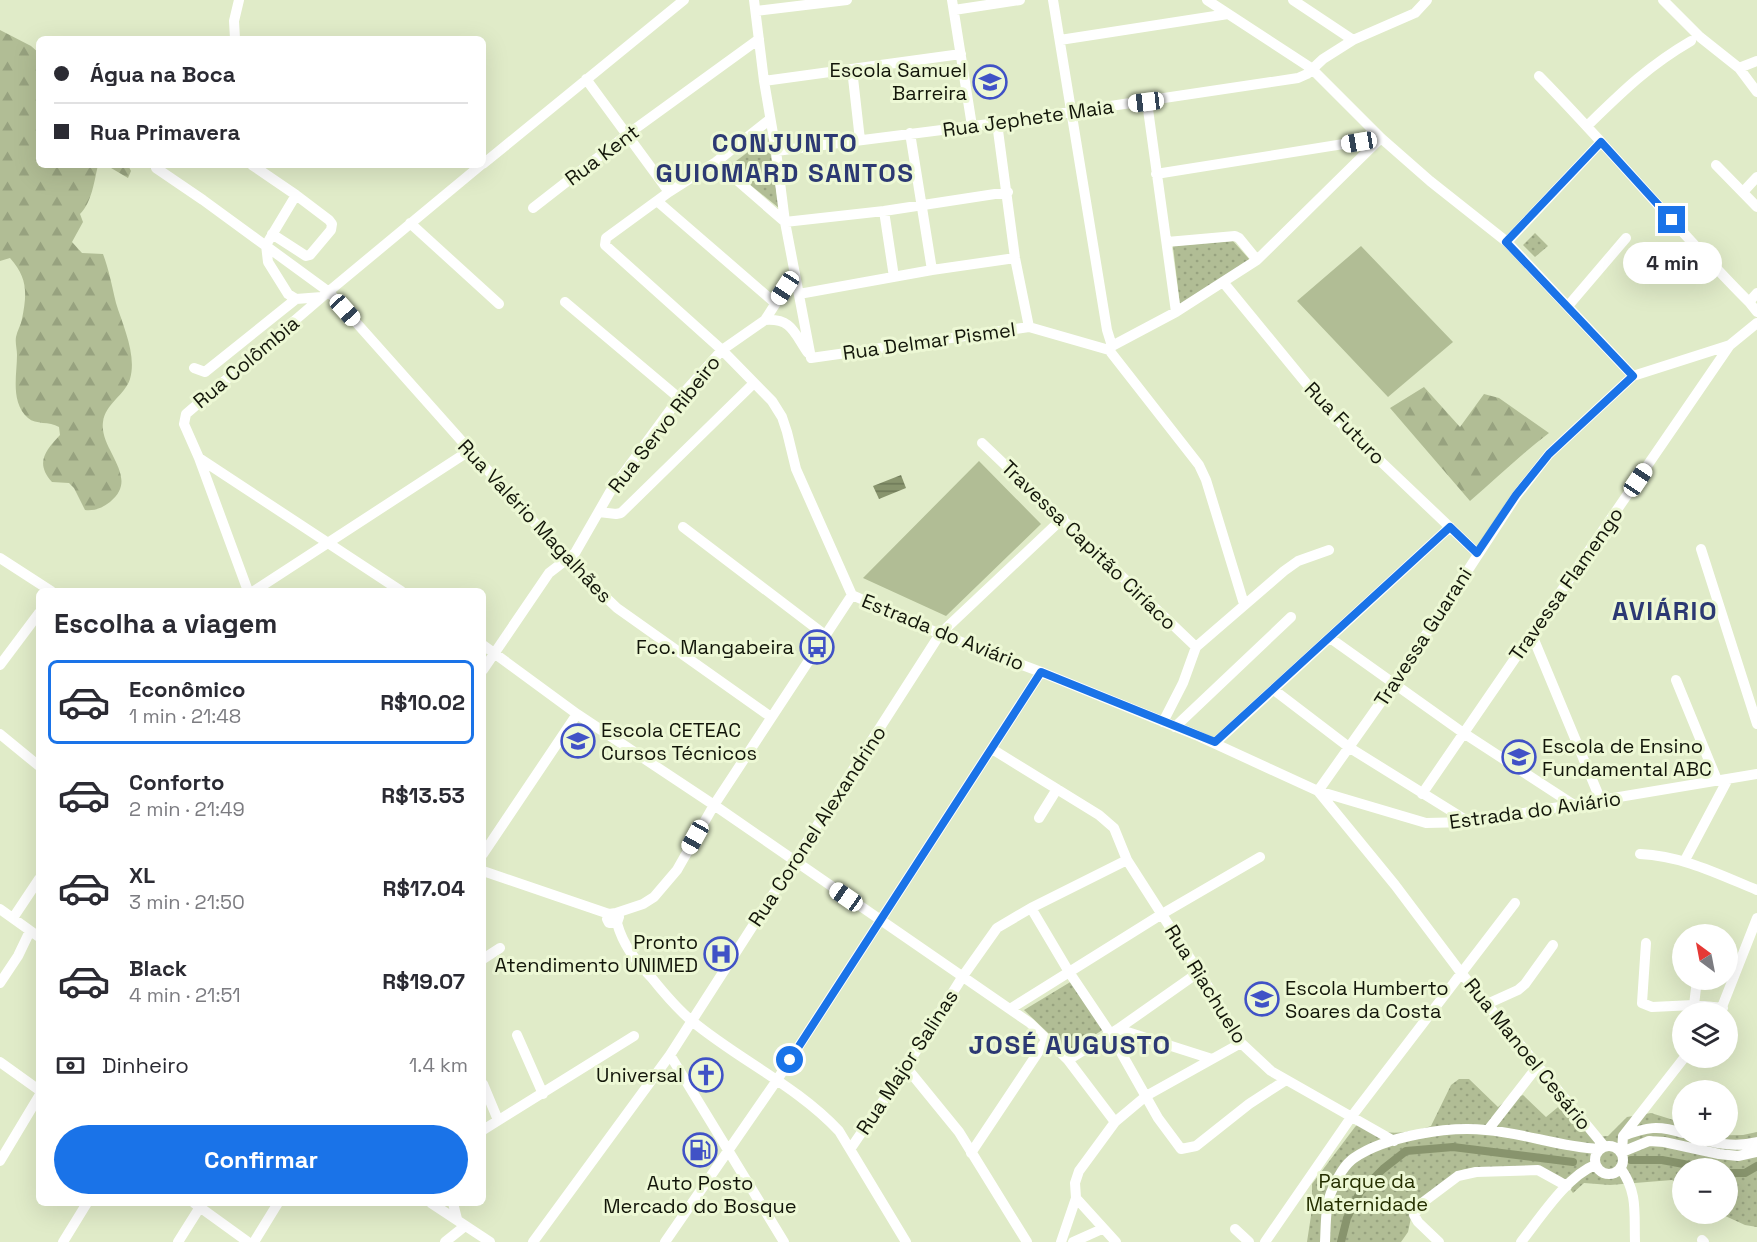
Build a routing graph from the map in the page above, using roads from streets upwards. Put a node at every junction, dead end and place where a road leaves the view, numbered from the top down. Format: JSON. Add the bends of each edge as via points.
{"nodes":[{"id":1,"x":238,"y":0,"type":"edge"},
{"id":2,"x":684,"y":0,"type":"edge"},
{"id":3,"x":847,"y":0,"type":"edge"},
{"id":4,"x":1020,"y":0,"type":"edge"},
{"id":5,"x":1053,"y":0,"type":"edge"},
{"id":6,"x":1207,"y":0,"type":"edge"},
{"id":7,"x":1293,"y":0,"type":"edge"},
{"id":8,"x":1427,"y":0,"type":"edge"},
{"id":9,"x":1662,"y":0,"type":"edge"},
{"id":10,"x":755,"y":5,"type":"edge"},
{"id":11,"x":953,"y":5,"type":"edge"},
{"id":12,"x":1228,"y":14,"type":"junction"},
{"id":13,"x":235,"y":36,"type":"edge"},
{"id":14,"x":759,"y":39,"type":"junction"},
{"id":15,"x":1060,"y":40,"type":"junction"},
{"id":16,"x":1353,"y":40,"type":"junction"},
{"id":17,"x":1691,"y":41,"type":"dead end"},
{"id":18,"x":961,"y":54,"type":"junction"},
{"id":19,"x":1757,"y":61,"type":"edge"},
{"id":20,"x":1311,"y":68,"type":"junction"},
{"id":21,"x":1739,"y":68,"type":"junction"},
{"id":22,"x":852,"y":69,"type":"junction"},
{"id":23,"x":1539,"y":76,"type":"dead end"},
{"id":24,"x":586,"y":80,"type":"junction"},
{"id":25,"x":764,"y":81,"type":"junction"},
{"id":26,"x":1757,"y":92,"type":"edge"},
{"id":27,"x":1146,"y":102,"type":"junction"},
{"id":28,"x":1071,"y":111,"type":"junction"},
{"id":29,"x":770,"y":120,"type":"junction"},
{"id":30,"x":997,"y":123,"type":"junction"},
{"id":31,"x":972,"y":126,"type":"junction"},
{"id":32,"x":1587,"y":126,"type":"junction"},
{"id":33,"x":910,"y":133,"type":"junction"},
{"id":34,"x":628,"y":134,"type":"junction"},
{"id":35,"x":1381,"y":138,"type":"junction"},
{"id":36,"x":860,"y":140,"type":"junction"},
{"id":37,"x":1601,"y":142,"type":"junction"},
{"id":38,"x":776,"y":151,"type":"junction"},
{"id":39,"x":486,"y":161,"type":"edge"},
{"id":40,"x":716,"y":162,"type":"junction"},
{"id":41,"x":1716,"y":165,"type":"dead end"},
{"id":42,"x":156,"y":168,"type":"edge"},
{"id":43,"x":256,"y":168,"type":"edge"},
{"id":44,"x":477,"y":168,"type":"edge"},
{"id":45,"x":1156,"y":174,"type":"junction"},
{"id":46,"x":1757,"y":177,"type":"edge"},
{"id":47,"x":669,"y":192,"type":"junction"},
{"id":48,"x":1008,"y":192,"type":"junction"},
{"id":49,"x":1743,"y":192,"type":"junction"},
{"id":50,"x":296,"y":195,"type":"junction"},
{"id":51,"x":657,"y":201,"type":"junction"},
{"id":52,"x":922,"y":205,"type":"junction"},
{"id":53,"x":1757,"y":207,"type":"edge"},
{"id":54,"x":533,"y":208,"type":"dead end"},
{"id":55,"x":884,"y":211,"type":"junction"},
{"id":56,"x":786,"y":222,"type":"junction"},
{"id":57,"x":411,"y":223,"type":"junction"},
{"id":58,"x":272,"y":234,"type":"junction"},
{"id":59,"x":1626,"y":238,"type":"dead end"},
{"id":60,"x":1167,"y":242,"type":"junction"},
{"id":61,"x":1506,"y":242,"type":"junction"},
{"id":62,"x":266,"y":245,"type":"junction"},
{"id":63,"x":1016,"y":258,"type":"junction"},
{"id":64,"x":1257,"y":260,"type":"junction"},
{"id":65,"x":932,"y":270,"type":"junction"},
{"id":66,"x":795,"y":273,"type":"junction"},
{"id":67,"x":894,"y":277,"type":"junction"},
{"id":68,"x":1223,"y":282,"type":"junction"},
{"id":69,"x":1757,"y":293,"type":"edge"},
{"id":70,"x":799,"y":294,"type":"junction"},
{"id":71,"x":326,"y":295,"type":"junction"},
{"id":72,"x":296,"y":299,"type":"junction"},
{"id":73,"x":1749,"y":302,"type":"junction"},
{"id":74,"x":565,"y":303,"type":"dead end"},
{"id":75,"x":775,"y":303,"type":"junction"},
{"id":76,"x":499,"y":304,"type":"dead end"},
{"id":77,"x":1568,"y":306,"type":"junction"},
{"id":78,"x":1176,"y":312,"type":"junction"},
{"id":79,"x":1757,"y":312,"type":"edge"},
{"id":80,"x":803,"y":317,"type":"junction"},
{"id":81,"x":765,"y":320,"type":"junction"},
{"id":82,"x":1757,"y":323,"type":"edge"},
{"id":83,"x":789,"y":324,"type":"junction"},
{"id":84,"x":1029,"y":327,"type":"junction"},
{"id":85,"x":1730,"y":345,"type":"junction"},
{"id":86,"x":1111,"y":348,"type":"junction"},
{"id":87,"x":722,"y":350,"type":"junction"},
{"id":88,"x":811,"y":358,"type":"junction"},
{"id":89,"x":194,"y":368,"type":"dead end"},
{"id":90,"x":1633,"y":376,"type":"junction"},
{"id":91,"x":754,"y":382,"type":"junction"},
{"id":92,"x":679,"y":398,"type":"junction"},
{"id":93,"x":982,"y":443,"type":"dead end"},
{"id":94,"x":469,"y":451,"type":"junction"},
{"id":95,"x":199,"y":458,"type":"junction"},
{"id":96,"x":599,"y":512,"type":"junction"},
{"id":97,"x":1063,"y":518,"type":"junction"},
{"id":98,"x":683,"y":527,"type":"dead end"},
{"id":99,"x":1450,"y":527,"type":"junction"},
{"id":100,"x":328,"y":542,"type":"junction"},
{"id":101,"x":1701,"y":549,"type":"dead end"},
{"id":102,"x":1329,"y":550,"type":"dead end"},
{"id":103,"x":1477,"y":553,"type":"junction"},
{"id":104,"x":0,"y":558,"type":"edge"},
{"id":105,"x":567,"y":559,"type":"junction"},
{"id":106,"x":46,"y":588,"type":"edge"},
{"id":107,"x":247,"y":588,"type":"edge"},
{"id":108,"x":259,"y":588,"type":"edge"},
{"id":109,"x":394,"y":588,"type":"edge"},
{"id":110,"x":852,"y":595,"type":"junction"},
{"id":111,"x":1244,"y":604,"type":"junction"},
{"id":112,"x":1291,"y":616,"type":"dead end"},
{"id":113,"x":36,"y":617,"type":"edge"},
{"id":114,"x":940,"y":634,"type":"junction"},
{"id":115,"x":825,"y":635,"type":"junction"},
{"id":116,"x":1532,"y":635,"type":"junction"},
{"id":117,"x":1330,"y":638,"type":"junction"},
{"id":118,"x":486,"y":647,"type":"edge"},
{"id":119,"x":1196,"y":647,"type":"junction"},
{"id":120,"x":494,"y":652,"type":"junction"},
{"id":121,"x":486,"y":664,"type":"edge"},
{"id":122,"x":0,"y":665,"type":"edge"},
{"id":123,"x":1041,"y":672,"type":"junction"},
{"id":124,"x":1676,"y":680,"type":"dead end"},
{"id":125,"x":1393,"y":685,"type":"junction"},
{"id":126,"x":1274,"y":690,"type":"junction"},
{"id":127,"x":577,"y":714,"type":"junction"},
{"id":128,"x":771,"y":717,"type":"junction"},
{"id":129,"x":1163,"y":722,"type":"junction"},
{"id":130,"x":1757,"y":724,"type":"edge"},
{"id":131,"x":1175,"y":727,"type":"junction"},
{"id":132,"x":1462,"y":732,"type":"junction"},
{"id":133,"x":0,"y":734,"type":"edge"},
{"id":134,"x":1215,"y":742,"type":"junction"},
{"id":135,"x":1350,"y":748,"type":"junction"},
{"id":136,"x":992,"y":749,"type":"junction"},
{"id":137,"x":36,"y":764,"type":"edge"},
{"id":138,"x":1757,"y":774,"type":"edge"},
{"id":139,"x":1722,"y":779,"type":"junction"},
{"id":140,"x":1057,"y":789,"type":"junction"},
{"id":141,"x":1318,"y":791,"type":"junction"},
{"id":142,"x":1422,"y":794,"type":"junction"},
{"id":143,"x":1601,"y":801,"type":"junction"},
{"id":144,"x":714,"y":805,"type":"junction"},
{"id":145,"x":1574,"y":805,"type":"junction"},
{"id":146,"x":1039,"y":818,"type":"dead end"},
{"id":147,"x":1469,"y":822,"type":"junction"},
{"id":148,"x":486,"y":850,"type":"edge"},
{"id":149,"x":1640,"y":854,"type":"dead end"},
{"id":150,"x":1260,"y":857,"type":"dead end"},
{"id":151,"x":1127,"y":860,"type":"junction"},
{"id":152,"x":1685,"y":860,"type":"junction"},
{"id":153,"x":795,"y":862,"type":"junction"},
{"id":154,"x":486,"y":872,"type":"edge"},
{"id":155,"x":36,"y":884,"type":"edge"},
{"id":156,"x":1757,"y":890,"type":"edge"},
{"id":157,"x":1515,"y":903,"type":"dead end"},
{"id":158,"x":1031,"y":908,"type":"junction"},
{"id":159,"x":0,"y":909,"type":"edge"},
{"id":160,"x":1162,"y":914,"type":"junction"},
{"id":161,"x":13,"y":918,"type":"junction"},
{"id":162,"x":1757,"y":918,"type":"edge"},
{"id":163,"x":613,"y":919,"type":"junction"},
{"id":164,"x":880,"y":920,"type":"junction"},
{"id":165,"x":35,"y":934,"type":"edge"},
{"id":166,"x":1646,"y":943,"type":"dead end"},
{"id":167,"x":1553,"y":945,"type":"dead end"},
{"id":168,"x":500,"y":948,"type":"dead end"},
{"id":169,"x":486,"y":957,"type":"edge"},
{"id":170,"x":1069,"y":972,"type":"junction"},
{"id":171,"x":1199,"y":972,"type":"junction"},
{"id":172,"x":1462,"y":974,"type":"junction"},
{"id":173,"x":963,"y":976,"type":"junction"},
{"id":174,"x":0,"y":983,"type":"edge"},
{"id":175,"x":1725,"y":1002,"type":"edge"},
{"id":176,"x":1487,"y":1004,"type":"junction"},
{"id":177,"x":1672,"y":1006,"type":"edge"},
{"id":178,"x":1010,"y":1009,"type":"junction"},
{"id":179,"x":691,"y":1020,"type":"junction"},
{"id":180,"x":1114,"y":1031,"type":"junction"},
{"id":181,"x":517,"y":1035,"type":"dead end"},
{"id":182,"x":634,"y":1036,"type":"dead end"},
{"id":183,"x":1047,"y":1039,"type":"junction"},
{"id":184,"x":1241,"y":1043,"type":"junction"},
{"id":185,"x":670,"y":1055,"type":"junction"},
{"id":186,"x":1212,"y":1059,"type":"junction"},
{"id":187,"x":1068,"y":1060,"type":"junction"},
{"id":188,"x":0,"y":1062,"type":"edge"},
{"id":189,"x":1538,"y":1066,"type":"junction"},
{"id":190,"x":906,"y":1067,"type":"junction"},
{"id":191,"x":1676,"y":1068,"type":"edge"},
{"id":192,"x":777,"y":1080,"type":"junction"},
{"id":193,"x":1286,"y":1080,"type":"junction"},
{"id":194,"x":36,"y":1088,"type":"edge"},
{"id":195,"x":486,"y":1091,"type":"edge"},
{"id":196,"x":543,"y":1094,"type":"junction"},
{"id":197,"x":1146,"y":1096,"type":"junction"},
{"id":198,"x":36,"y":1101,"type":"edge"},
{"id":199,"x":1642,"y":1111,"type":"junction"},
{"id":200,"x":1353,"y":1116,"type":"junction"},
{"id":201,"x":498,"y":1120,"type":"junction"},
{"id":202,"x":1115,"y":1122,"type":"junction"},
{"id":203,"x":1664,"y":1127,"type":"junction"},
{"id":204,"x":486,"y":1128,"type":"edge"},
{"id":205,"x":1488,"y":1130,"type":"junction"},
{"id":206,"x":1672,"y":1130,"type":"edge"},
{"id":207,"x":1623,"y":1136,"type":"junction"},
{"id":208,"x":1394,"y":1141,"type":"junction"},
{"id":209,"x":1757,"y":1142,"type":"edge"},
{"id":210,"x":1738,"y":1146,"type":"edge"},
{"id":211,"x":1603,"y":1147,"type":"junction"},
{"id":212,"x":851,"y":1148,"type":"junction"},
{"id":213,"x":727,"y":1151,"type":"junction"},
{"id":214,"x":1622,"y":1152,"type":"junction"},
{"id":215,"x":1757,"y":1152,"type":"edge"},
{"id":216,"x":971,"y":1154,"type":"junction"},
{"id":217,"x":0,"y":1161,"type":"edge"},
{"id":218,"x":1595,"y":1165,"type":"junction"},
{"id":219,"x":1621,"y":1169,"type":"junction"},
{"id":220,"x":1567,"y":1186,"type":"junction"},
{"id":221,"x":1076,"y":1198,"type":"junction"},
{"id":222,"x":85,"y":1206,"type":"edge"},
{"id":223,"x":196,"y":1206,"type":"edge"},
{"id":224,"x":198,"y":1206,"type":"edge"},
{"id":225,"x":276,"y":1206,"type":"edge"},
{"id":226,"x":436,"y":1206,"type":"edge"},
{"id":227,"x":454,"y":1206,"type":"edge"},
{"id":228,"x":461,"y":1223,"type":"junction"},
{"id":229,"x":1102,"y":1229,"type":"junction"},
{"id":230,"x":1235,"y":1229,"type":"dead end"},
{"id":231,"x":63,"y":1242,"type":"edge"},
{"id":232,"x":178,"y":1242,"type":"edge"},
{"id":233,"x":248,"y":1242,"type":"edge"},
{"id":234,"x":254,"y":1242,"type":"edge"},
{"id":235,"x":446,"y":1242,"type":"edge"},
{"id":236,"x":490,"y":1242,"type":"edge"},
{"id":237,"x":533,"y":1242,"type":"edge"},
{"id":238,"x":665,"y":1242,"type":"edge"},
{"id":239,"x":784,"y":1242,"type":"edge"},
{"id":240,"x":906,"y":1242,"type":"edge"},
{"id":241,"x":1027,"y":1242,"type":"edge"},
{"id":242,"x":1061,"y":1242,"type":"edge"},
{"id":243,"x":1073,"y":1242,"type":"edge"},
{"id":244,"x":1116,"y":1242,"type":"edge"},
{"id":245,"x":1249,"y":1242,"type":"edge"},
{"id":246,"x":1265,"y":1242,"type":"edge"},
{"id":247,"x":1325,"y":1242,"type":"edge"},
{"id":248,"x":1440,"y":1242,"type":"edge"},
{"id":249,"x":1521,"y":1242,"type":"edge"},
{"id":250,"x":1635,"y":1242,"type":"edge"}],
"edges":[{"from":1,"to":13,"type":"street"},
{"from":2,"to":24,"type":"street","name":"Rua Colômbia"},
{"from":3,"to":10,"type":"street"},
{"from":4,"to":11,"type":"street"},
{"from":5,"to":15,"type":"street"},
{"from":6,"to":12,"type":"street"},
{"from":7,"to":16,"type":"street"},
{"from":8,"to":16,"type":"street","name":"Rua Jephete Maia","via":[[1414,13]]},
{"from":9,"to":21,"type":"street","via":[[1700,38]]},
{"from":10,"to":14,"type":"street"},
{"from":11,"to":18,"type":"street"},
{"from":12,"to":15,"type":"street"},
{"from":12,"to":20,"type":"street"},
{"from":14,"to":25,"type":"street"},
{"from":14,"to":34,"type":"street","name":"Rua Kent"},
{"from":15,"to":28,"type":"street"},
{"from":16,"to":20,"type":"street","name":"Rua Jephete Maia"},
{"from":17,"to":32,"type":"street","via":[[1641,74]]},
{"from":18,"to":22,"type":"street"},
{"from":18,"to":31,"type":"street"},
{"from":19,"to":21,"type":"street"},
{"from":20,"to":27,"type":"street","name":"Rua Jephete Maia","via":[[1298,78]]},
{"from":20,"to":35,"type":"street"},
{"from":21,"to":26,"type":"street"},
{"from":22,"to":25,"type":"street"},
{"from":22,"to":36,"type":"street"},
{"from":23,"to":32,"type":"street"},
{"from":24,"to":34,"type":"street"},
{"from":24,"to":39,"type":"street","name":"Rua Colômbia"},
{"from":25,"to":29,"type":"street"},
{"from":27,"to":28,"type":"street","name":"Rua Jephete Maia"},
{"from":27,"to":45,"type":"street"},
{"from":28,"to":30,"type":"street","name":"Rua Jephete Maia"},
{"from":28,"to":86,"type":"street"},
{"from":29,"to":38,"type":"street"},
{"from":29,"to":40,"type":"street"},
{"from":30,"to":31,"type":"street","name":"Rua Jephete Maia"},
{"from":30,"to":48,"type":"street"},
{"from":31,"to":33,"type":"street","name":"Rua Jephete Maia"},
{"from":32,"to":37,"type":"street"},
{"from":33,"to":36,"type":"street","name":"Rua Jephete Maia"},
{"from":33,"to":52,"type":"street"},
{"from":34,"to":47,"type":"street"},
{"from":34,"to":54,"type":"street","name":"Rua Kent"},
{"from":35,"to":45,"type":"street"},
{"from":35,"to":61,"type":"street"},
{"from":35,"to":64,"type":"street"},
{"from":36,"to":38,"type":"street","name":"Rua Jephete Maia"},
{"from":37,"to":61,"type":"street"},
{"from":37,"to":73,"type":"street"},
{"from":38,"to":56,"type":"street"},
{"from":40,"to":47,"type":"street"},
{"from":40,"to":56,"type":"street"},
{"from":41,"to":49,"type":"street"},
{"from":42,"to":62,"type":"street","name":"Rua Valério Magalhães"},
{"from":43,"to":50,"type":"street"},
{"from":44,"to":57,"type":"street","name":"Rua Colômbia"},
{"from":45,"to":60,"type":"street"},
{"from":46,"to":49,"type":"street"},
{"from":47,"to":51,"type":"street"},
{"from":48,"to":52,"type":"street"},
{"from":48,"to":63,"type":"street"},
{"from":49,"to":53,"type":"street"},
{"from":50,"to":58,"type":"street"},
{"from":50,"to":58,"type":"street","via":[[329,220],[331,230],[306,256]]},
{"from":51,"to":75,"type":"street"},
{"from":51,"to":87,"type":"street","via":[[606,238],[605,245]]},
{"from":52,"to":55,"type":"street"},
{"from":52,"to":65,"type":"street"},
{"from":55,"to":56,"type":"street"},
{"from":55,"to":67,"type":"street"},
{"from":56,"to":66,"type":"street"},
{"from":57,"to":71,"type":"street","name":"Rua Colômbia"},
{"from":57,"to":76,"type":"street"},
{"from":58,"to":62,"type":"street"},
{"from":59,"to":77,"type":"street"},
{"from":60,"to":64,"type":"street","via":[[1235,236]]},
{"from":60,"to":78,"type":"street"},
{"from":61,"to":77,"type":"street"},
{"from":62,"to":71,"type":"street","name":"Rua Valério Magalhães"},
{"from":62,"to":72,"type":"street","via":[[268,262],[288,294]]},
{"from":63,"to":65,"type":"street"},
{"from":63,"to":84,"type":"street"},
{"from":64,"to":68,"type":"street"},
{"from":65,"to":67,"type":"street"},
{"from":66,"to":70,"type":"street"},
{"from":66,"to":75,"type":"street","name":"Rua Servo Ribeiro"},
{"from":67,"to":70,"type":"street"},
{"from":68,"to":78,"type":"street"},
{"from":68,"to":99,"type":"street","name":"Rua Futuro","via":[[1333,416]]},
{"from":69,"to":73,"type":"street"},
{"from":70,"to":80,"type":"street"},
{"from":71,"to":72,"type":"street"},
{"from":71,"to":94,"type":"street","name":"Rua Valério Magalhães"},
{"from":71,"to":95,"type":"street","name":"Rua Colômbia","via":[[188,411],[184,424]]},
{"from":72,"to":89,"type":"street","via":[[205,372]]},
{"from":73,"to":79,"type":"street"},
{"from":74,"to":92,"type":"street"},
{"from":75,"to":81,"type":"street","name":"Rua Servo Ribeiro"},
{"from":77,"to":90,"type":"street"},
{"from":78,"to":86,"type":"street"},
{"from":80,"to":83,"type":"street"},
{"from":80,"to":88,"type":"street"},
{"from":81,"to":83,"type":"street","via":[[779,319]]},
{"from":81,"to":87,"type":"street","name":"Rua Servo Ribeiro"},
{"from":82,"to":85,"type":"street","name":"Travessa Guarani"},
{"from":83,"to":88,"type":"street"},
{"from":84,"to":86,"type":"street","name":"Rua Delmar Pismel"},
{"from":84,"to":88,"type":"street","name":"Rua Delmar Pismel"},
{"from":85,"to":90,"type":"street","name":"Travessa Guarani"},
{"from":85,"to":116,"type":"street","name":"Travessa Flamengo"},
{"from":86,"to":111,"type":"street","via":[[1199,465]]},
{"from":87,"to":91,"type":"street"},
{"from":87,"to":92,"type":"street","name":"Rua Servo Ribeiro"},
{"from":90,"to":103,"type":"street","name":"Travessa Guarani","via":[[1549,454]]},
{"from":91,"to":96,"type":"street","via":[[621,513]]},
{"from":91,"to":110,"type":"street","via":[[782,417],[796,469]]},
{"from":92,"to":96,"type":"street","name":"Rua Servo Ribeiro","via":[[609,492]]},
{"from":93,"to":97,"type":"street","name":"Travessa Capitão Ciríaco"},
{"from":94,"to":100,"type":"street"},
{"from":94,"to":105,"type":"street","name":"Rua Valério Magalhães"},
{"from":95,"to":100,"type":"street"},
{"from":95,"to":107,"type":"street","name":"Rua Colômbia"},
{"from":96,"to":105,"type":"street","name":"Rua Servo Ribeiro","via":[[575,553]]},
{"from":97,"to":114,"type":"street","name":"Rua Coronel Alexandrino"},
{"from":97,"to":119,"type":"street","name":"Travessa Capitão Ciríaco"},
{"from":98,"to":115,"type":"street"},
{"from":99,"to":103,"type":"street","name":"Rua Futuro"},
{"from":99,"to":117,"type":"street"},
{"from":100,"to":108,"type":"street"},
{"from":100,"to":109,"type":"street"},
{"from":101,"to":130,"type":"street"},
{"from":102,"to":111,"type":"street","via":[[1298,561]]},
{"from":103,"to":125,"type":"street","name":"Travessa Guarani"},
{"from":104,"to":106,"type":"street"},
{"from":105,"to":120,"type":"street","name":"Rua Servo Ribeiro","via":[[549,573]]},
{"from":105,"to":128,"type":"street","name":"Rua Valério Magalhães","via":[[617,608]]},
{"from":110,"to":114,"type":"street","name":"Estrada do Aviário"},
{"from":110,"to":115,"type":"street"},
{"from":111,"to":119,"type":"street"},
{"from":112,"to":131,"type":"street"},
{"from":113,"to":122,"type":"street"},
{"from":114,"to":123,"type":"street","name":"Estrada do Aviário"},
{"from":114,"to":153,"type":"street","name":"Rua Coronel Alexandrino"},
{"from":115,"to":128,"type":"street"},
{"from":116,"to":132,"type":"street","name":"Travessa Flamengo"},
{"from":116,"to":143,"type":"street"},
{"from":117,"to":125,"type":"street"},
{"from":117,"to":126,"type":"street"},
{"from":118,"to":120,"type":"street"},
{"from":119,"to":129,"type":"street"},
{"from":120,"to":121,"type":"street","name":"Rua Servo Ribeiro"},
{"from":120,"to":127,"type":"street"},
{"from":123,"to":129,"type":"street","name":"Estrada do Aviário"},
{"from":123,"to":136,"type":"street"},
{"from":124,"to":139,"type":"street"},
{"from":125,"to":132,"type":"street"},
{"from":125,"to":135,"type":"street","name":"Travessa Guarani"},
{"from":126,"to":134,"type":"street"},
{"from":126,"to":135,"type":"street"},
{"from":127,"to":144,"type":"street"},
{"from":127,"to":148,"type":"street"},
{"from":128,"to":144,"type":"street"},
{"from":129,"to":131,"type":"street","name":"Estrada do Aviário"},
{"from":131,"to":134,"type":"street","name":"Estrada do Aviário"},
{"from":132,"to":142,"type":"street","name":"Travessa Flamengo"},
{"from":132,"to":145,"type":"street"},
{"from":133,"to":137,"type":"street"},
{"from":134,"to":141,"type":"street","name":"Estrada do Aviário"},
{"from":135,"to":141,"type":"street","name":"Travessa Guarani"},
{"from":135,"to":142,"type":"street"},
{"from":136,"to":140,"type":"street","name":"Rua Riachuelo"},
{"from":136,"to":164,"type":"street"},
{"from":138,"to":139,"type":"street","name":"Estrada do Aviário"},
{"from":139,"to":143,"type":"street","name":"Estrada do Aviário"},
{"from":139,"to":152,"type":"street"},
{"from":140,"to":146,"type":"street"},
{"from":140,"to":151,"type":"street","name":"Rua Riachuelo","via":[[1114,828]]},
{"from":141,"to":147,"type":"street","name":"Estrada do Aviário","via":[[1426,823]]},
{"from":141,"to":172,"type":"street","name":"Rua Manoel Cesário"},
{"from":142,"to":147,"type":"street"},
{"from":143,"to":145,"type":"street","name":"Estrada do Aviário"},
{"from":144,"to":153,"type":"street"},
{"from":144,"to":163,"type":"street","via":[[677,870],[654,897]]},
{"from":145,"to":147,"type":"street","name":"Estrada do Aviário"},
{"from":149,"to":152,"type":"street"},
{"from":150,"to":160,"type":"street"},
{"from":151,"to":158,"type":"street","name":"Rua Major Salinas"},
{"from":151,"to":160,"type":"street","name":"Rua Riachuelo"},
{"from":152,"to":156,"type":"street"},
{"from":153,"to":164,"type":"street"},
{"from":153,"to":179,"type":"street","name":"Rua Coronel Alexandrino"},
{"from":154,"to":163,"type":"street"},
{"from":155,"to":161,"type":"street"},
{"from":157,"to":172,"type":"street"},
{"from":158,"to":170,"type":"street"},
{"from":158,"to":173,"type":"street","name":"Rua Major Salinas","via":[[997,928]]},
{"from":159,"to":161,"type":"street"},
{"from":160,"to":170,"type":"street"},
{"from":160,"to":171,"type":"street","name":"Rua Riachuelo"},
{"from":161,"to":165,"type":"street"},
{"from":162,"to":175,"type":"street"},
{"from":163,"to":179,"type":"street","via":[[626,947]]},
{"from":164,"to":173,"type":"street"},
{"from":164,"to":192,"type":"street"},
{"from":165,"to":174,"type":"street"},
{"from":166,"to":177,"type":"street","via":[[1642,1003]]},
{"from":167,"to":176,"type":"street","via":[[1525,984]]},
{"from":168,"to":169,"type":"street"},
{"from":170,"to":178,"type":"street"},
{"from":170,"to":180,"type":"street"},
{"from":171,"to":180,"type":"street"},
{"from":171,"to":184,"type":"street","name":"Rua Riachuelo"},
{"from":172,"to":176,"type":"street","name":"Rua Manoel Cesário"},
{"from":172,"to":200,"type":"street"},
{"from":173,"to":178,"type":"street"},
{"from":173,"to":190,"type":"street","name":"Rua Major Salinas"},
{"from":176,"to":189,"type":"street","name":"Rua Manoel Cesário"},
{"from":178,"to":183,"type":"street"},
{"from":179,"to":185,"type":"street","name":"Rua Coronel Alexandrino"},
{"from":179,"to":192,"type":"street"},
{"from":180,"to":186,"type":"street"},
{"from":180,"to":187,"type":"street"},
{"from":180,"to":197,"type":"street"},
{"from":181,"to":196,"type":"street"},
{"from":182,"to":196,"type":"street"},
{"from":183,"to":187,"type":"street"},
{"from":183,"to":216,"type":"street"},
{"from":184,"to":186,"type":"street"},
{"from":184,"to":193,"type":"street","name":"Rua Riachuelo"},
{"from":185,"to":213,"type":"street"},
{"from":185,"to":237,"type":"street","name":"Rua Coronel Alexandrino"},
{"from":186,"to":197,"type":"street"},
{"from":187,"to":202,"type":"street"},
{"from":188,"to":194,"type":"street"},
{"from":189,"to":205,"type":"street"},
{"from":189,"to":211,"type":"street","name":"Rua Manoel Cesário"},
{"from":190,"to":212,"type":"street","name":"Rua Major Salinas"},
{"from":190,"to":216,"type":"street","via":[[959,1132]]},
{"from":191,"to":199,"type":"street"},
{"from":192,"to":212,"type":"street","via":[[825,1115]]},
{"from":192,"to":213,"type":"street"},
{"from":193,"to":197,"type":"street","via":[[1196,1146],[1181,1149]]},
{"from":193,"to":200,"type":"street","name":"Rua Riachuelo"},
{"from":195,"to":201,"type":"street"},
{"from":196,"to":201,"type":"street"},
{"from":197,"to":202,"type":"street"},
{"from":198,"to":217,"type":"street"},
{"from":199,"to":203,"type":"street","via":[[1649,1120]]},
{"from":199,"to":207,"type":"street"},
{"from":200,"to":208,"type":"street","name":"Rua Riachuelo"},
{"from":200,"to":246,"type":"street"},
{"from":201,"to":204,"type":"street"},
{"from":202,"to":221,"type":"street","via":[[1079,1171]]},
{"from":203,"to":206,"type":"street"},
{"from":203,"to":207,"type":"street","via":[[1645,1128]]},
{"from":205,"to":208,"type":"street","via":[[1457,1128]]},
{"from":205,"to":211,"type":"street","via":[[1553,1144]]},
{"from":207,"to":211,"type":"street"},
{"from":207,"to":214,"type":"street"},
{"from":208,"to":247,"type":"street","via":[[1352,1159],[1338,1178],[1328,1207]]},
{"from":209,"to":210,"type":"street"},
{"from":211,"to":214,"type":"street","via":[[1616,1147]]},
{"from":211,"to":218,"type":"street","via":[[1595,1156]]},
{"from":212,"to":240,"type":"street"},
{"from":213,"to":238,"type":"street"},
{"from":213,"to":239,"type":"street"},
{"from":214,"to":215,"type":"street","via":[[1649,1141],[1738,1156]]},
{"from":214,"to":219,"type":"street"},
{"from":216,"to":241,"type":"street"},
{"from":218,"to":219,"type":"street","via":[[1607,1174]]},
{"from":218,"to":220,"type":"street"},
{"from":219,"to":250,"type":"street","via":[[1633,1191]]},
{"from":220,"to":248,"type":"street","via":[[1538,1170],[1458,1176],[1422,1203],[1414,1215]]},
{"from":220,"to":249,"type":"street"},
{"from":221,"to":229,"type":"street"},
{"from":221,"to":242,"type":"street"},
{"from":222,"to":231,"type":"street"},
{"from":223,"to":232,"type":"street"},
{"from":224,"to":233,"type":"street"},
{"from":225,"to":234,"type":"street"},
{"from":226,"to":228,"type":"street"},
{"from":227,"to":228,"type":"street"},
{"from":228,"to":235,"type":"street"},
{"from":228,"to":236,"type":"street"},
{"from":229,"to":243,"type":"street"},
{"from":229,"to":244,"type":"street"},
{"from":230,"to":245,"type":"street"}]}
